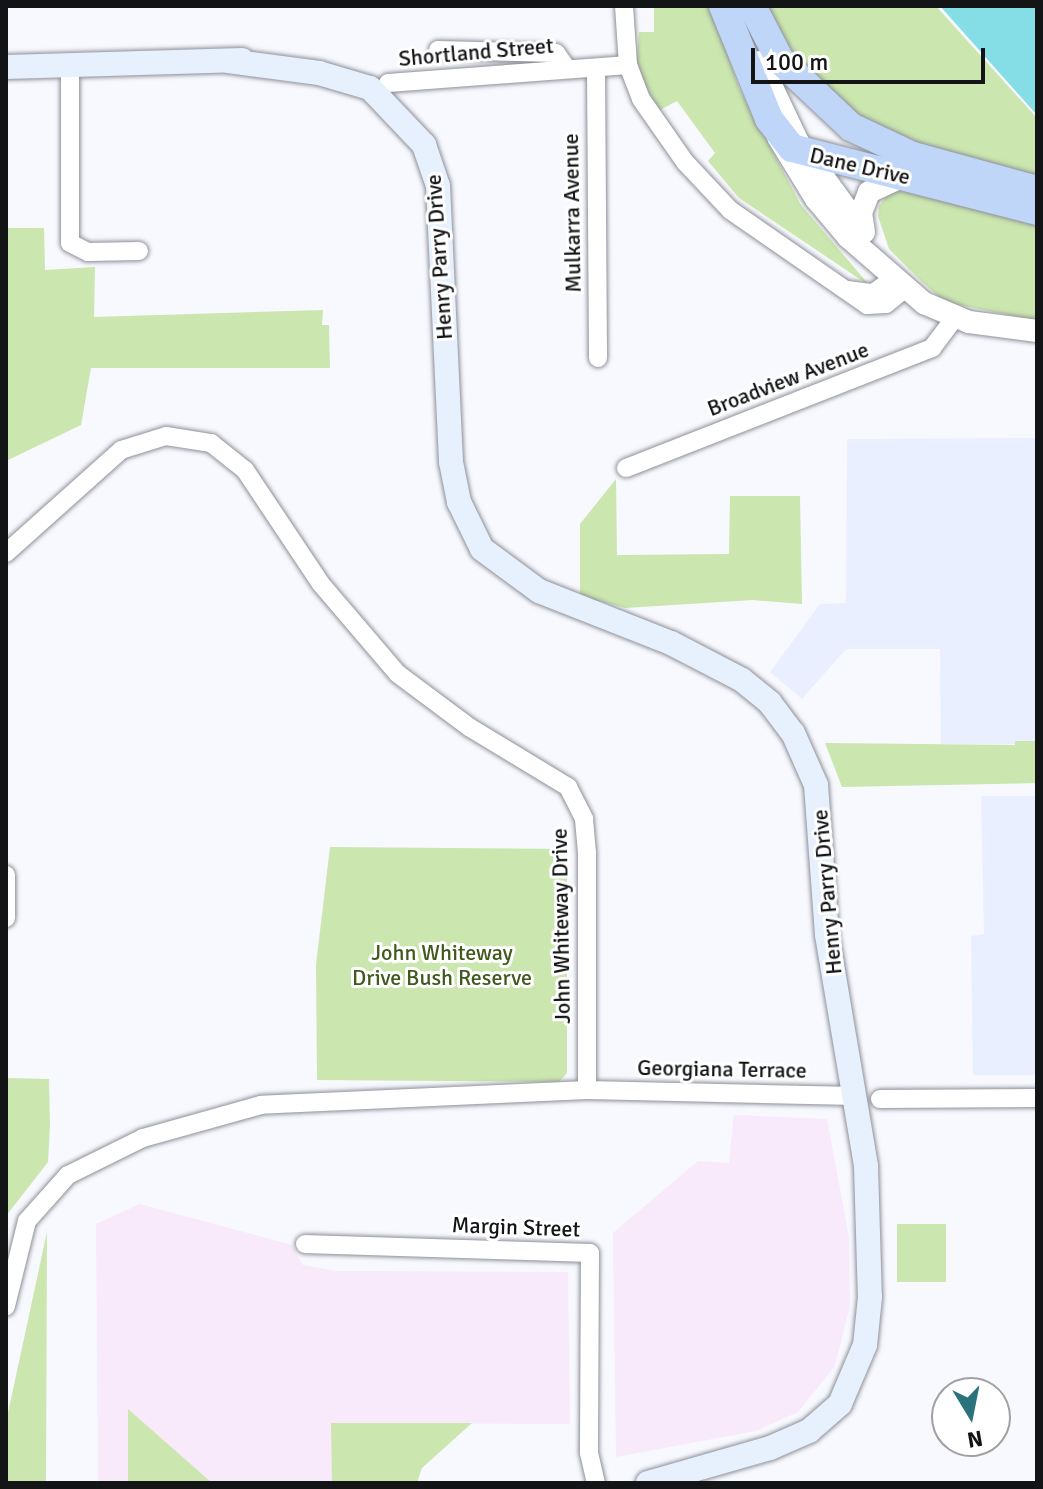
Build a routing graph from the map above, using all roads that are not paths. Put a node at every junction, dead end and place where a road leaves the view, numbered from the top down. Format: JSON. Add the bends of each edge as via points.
{"nodes":[{"id":1,"x":624,"y":6,"type":"edge"},
{"id":2,"x":723,"y":6,"type":"edge"},
{"id":3,"x":739,"y":6,"type":"edge"},
{"id":4,"x":752,"y":6,"type":"edge"},
{"id":5,"x":438,"y":50,"type":"dead end"},
{"id":6,"x":228,"y":61,"type":"junction"},
{"id":7,"x":70,"y":65,"type":"junction"},
{"id":8,"x":628,"y":65,"type":"junction"},
{"id":9,"x":6,"y":67,"type":"edge"},
{"id":10,"x":596,"y":68,"type":"junction"},
{"id":11,"x":567,"y":69,"type":"junction"},
{"id":12,"x":388,"y":83,"type":"junction"},
{"id":13,"x":772,"y":125,"type":"junction"},
{"id":14,"x":806,"y":155,"type":"junction"},
{"id":15,"x":903,"y":176,"type":"junction"},
{"id":16,"x":1037,"y":190,"type":"edge"},
{"id":17,"x":1037,"y":211,"type":"edge"},
{"id":18,"x":864,"y":232,"type":"junction"},
{"id":19,"x":139,"y":251,"type":"dead end"},
{"id":20,"x":900,"y":282,"type":"junction"},
{"id":21,"x":955,"y":318,"type":"junction"},
{"id":22,"x":1037,"y":331,"type":"edge"},
{"id":23,"x":447,"y":356,"type":"junction"},
{"id":24,"x":598,"y":358,"type":"dead end"},
{"id":25,"x":626,"y":468,"type":"dead end"},
{"id":26,"x":6,"y":553,"type":"edge"},
{"id":27,"x":6,"y":875,"type":"edge"},
{"id":28,"x":6,"y":918,"type":"edge"},
{"id":29,"x":587,"y":1090,"type":"junction"},
{"id":30,"x":868,"y":1097,"type":"junction"},
{"id":31,"x":1037,"y":1098,"type":"edge"},
{"id":32,"x":305,"y":1244,"type":"dead end"},
{"id":33,"x":6,"y":1306,"type":"edge"},
{"id":34,"x":596,"y":1483,"type":"edge"},
{"id":35,"x":648,"y":1483,"type":"edge"}],
"edges":[{"from":1,"to":8,"type":"street"},
{"from":2,"to":13,"type":"highway","name":"Dane Drive"},
{"from":3,"to":14,"type":"street"},
{"from":4,"to":16,"type":"highway","name":"Dane Drive","via":[[780,60],[851,127],[913,156]]},
{"from":5,"to":11,"type":"street","name":"Shortland Street","via":[[556,53]]},
{"from":6,"to":7,"type":"main road","name":"Henry Parry Drive"},
{"from":6,"to":12,"type":"main road","name":"Henry Parry Drive","via":[[319,58]]},
{"from":6,"to":23,"type":"main road","name":"Henry Parry Drive","via":[[346,79],[390,104],[416,134],[438,186]]},
{"from":7,"to":9,"type":"main road","name":"Henry Parry Drive"},
{"from":7,"to":19,"type":"street","via":[[70,243],[88,252]]},
{"from":8,"to":10,"type":"street","name":"Shortland Street"},
{"from":8,"to":20,"type":"street","via":[[661,130],[710,190],[766,239],[875,306]]},
{"from":10,"to":11,"type":"street","name":"Shortland Street"},
{"from":10,"to":24,"type":"street","name":"Mulkarra Avenue"},
{"from":11,"to":12,"type":"street","name":"Shortland Street"},
{"from":12,"to":23,"type":"main road","name":"Henry Parry Drive","via":[[428,125],[449,164],[455,232]]},
{"from":13,"to":14,"type":"highway","name":"Dane Drive","via":[[787,144]]},
{"from":13,"to":20,"type":"street","via":[[816,199],[864,254]]},
{"from":14,"to":15,"type":"highway","name":"Dane Drive"},
{"from":14,"to":18,"type":"street"},
{"from":15,"to":17,"type":"highway","name":"Dane Drive"},
{"from":15,"to":18,"type":"street","via":[[869,192],[861,213]]},
{"from":18,"to":20,"type":"street"},
{"from":20,"to":21,"type":"street"},
{"from":21,"to":22,"type":"street"},
{"from":21,"to":25,"type":"street","name":"Broadview Avenue","via":[[932,348]]},
{"from":23,"to":30,"type":"main road","name":"Henry Parry Drive","via":[[455,483],[482,549],[539,591],[726,669],[770,703],[798,740],[820,805],[827,935]]},
{"from":26,"to":29,"type":"street","name":"John Whiteway Drive","via":[[102,465],[142,440],[189,437],[228,453],[256,484],[347,619],[398,674],[469,727],[553,775],[579,803],[587,837]]},
{"from":27,"to":28,"type":"street"},
{"from":29,"to":30,"type":"street","name":"Georgiana Terrace"},
{"from":29,"to":33,"type":"street","via":[[261,1105],[143,1138],[68,1175],[27,1221]]},
{"from":30,"to":31,"type":"street","name":"Georgiana Terrace"},
{"from":30,"to":35,"type":"main road","name":"Henry Parry Drive","via":[[870,1297],[865,1345],[851,1387],[825,1418],[790,1440]]},
{"from":32,"to":34,"type":"street","name":"Margin Street","via":[[590,1253],[589,1453]]}]}
